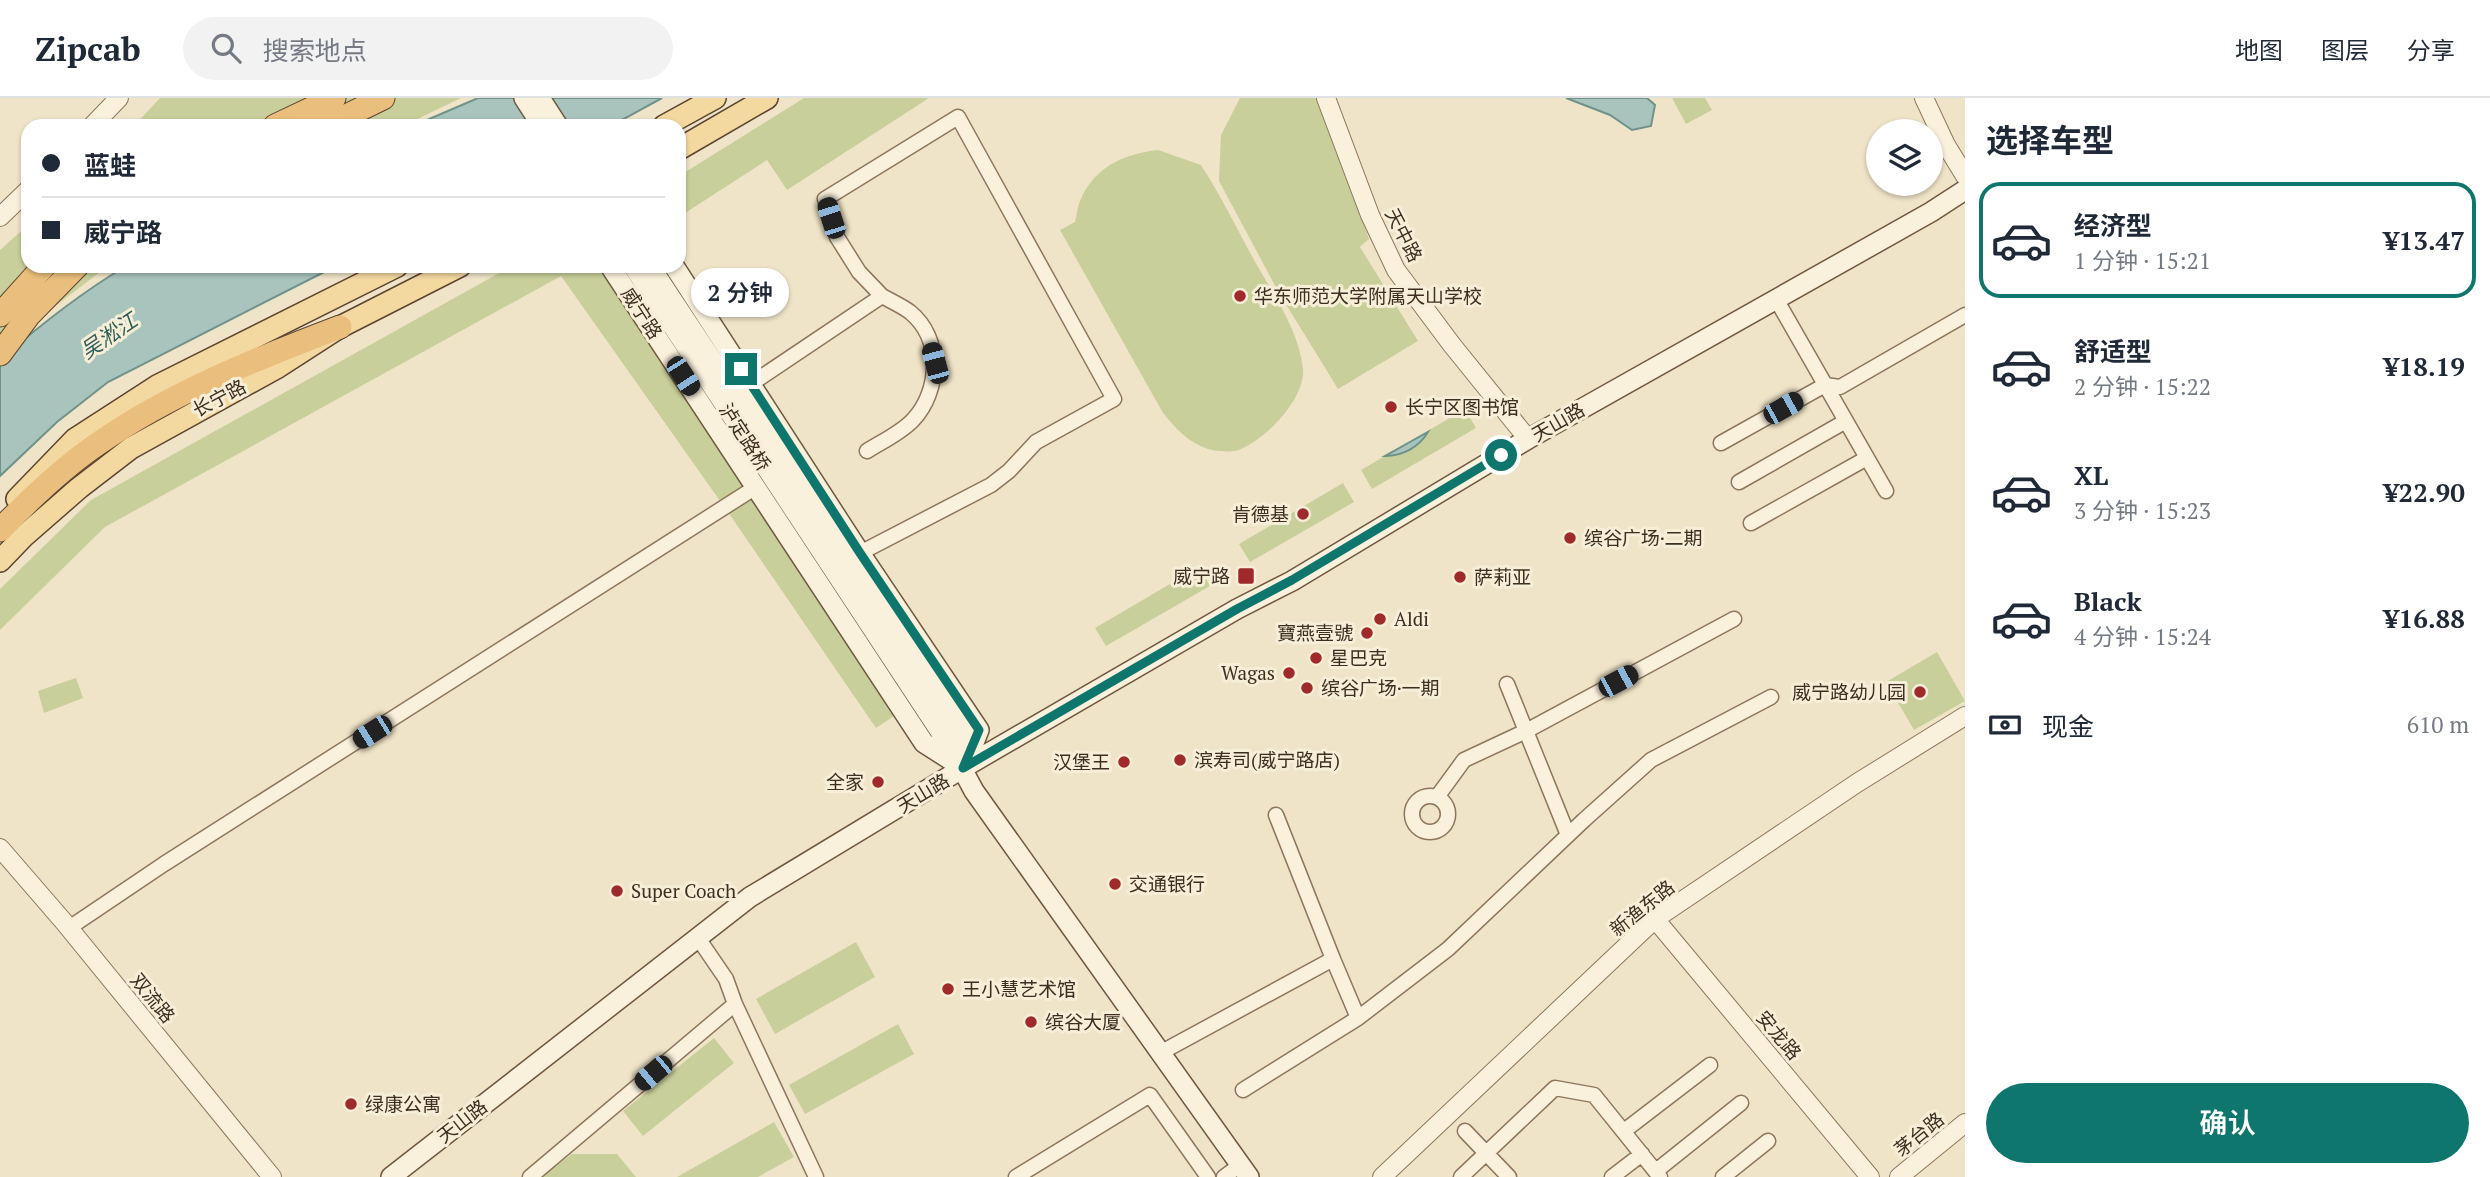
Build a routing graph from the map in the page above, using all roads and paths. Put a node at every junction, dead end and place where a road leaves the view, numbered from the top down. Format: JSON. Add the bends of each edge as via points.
{"nodes":[{"id":1,"x":119,"y":98,"type":"edge"},
{"id":2,"x":334,"y":98,"type":"edge"},
{"id":3,"x":383,"y":98,"type":"edge"},
{"id":4,"x":523,"y":98,"type":"edge"},
{"id":5,"x":540,"y":98,"type":"edge"},
{"id":6,"x":715,"y":98,"type":"edge"},
{"id":7,"x":768,"y":98,"type":"edge"},
{"id":8,"x":1326,"y":98,"type":"edge"},
{"id":9,"x":1924,"y":98,"type":"edge"},
{"id":10,"x":99,"y":119,"type":"edge"},
{"id":11,"x":290,"y":119,"type":"edge"},
{"id":12,"x":340,"y":119,"type":"edge"},
{"id":13,"x":537,"y":119,"type":"edge"},
{"id":14,"x":554,"y":119,"type":"edge"},
{"id":15,"x":677,"y":119,"type":"edge"},
{"id":16,"x":686,"y":145,"type":"edge"},
{"id":17,"x":1965,"y":176,"type":"edge"},
{"id":18,"x":1965,"y":190,"type":"edge"},
{"id":19,"x":21,"y":197,"type":"edge"},
{"id":20,"x":0,"y":217,"type":"edge"},
{"id":21,"x":38,"y":273,"type":"edge"},
{"id":22,"x":70,"y":273,"type":"edge"},
{"id":23,"x":383,"y":273,"type":"edge"},
{"id":24,"x":446,"y":273,"type":"edge"},
{"id":25,"x":615,"y":273,"type":"edge"},
{"id":26,"x":639,"y":273,"type":"edge"},
{"id":27,"x":655,"y":273,"type":"edge"},
{"id":28,"x":679,"y":273,"type":"edge"},
{"id":29,"x":882,"y":296,"type":"junction"},
{"id":30,"x":1776,"y":299,"type":"junction"},
{"id":31,"x":0,"y":315,"type":"edge"},
{"id":32,"x":1965,"y":315,"type":"edge"},
{"id":33,"x":340,"y":327,"type":"junction"},
{"id":34,"x":0,"y":354,"type":"edge"},
{"id":35,"x":751,"y":384,"type":"junction"},
{"id":36,"x":1825,"y":385,"type":"junction"},
{"id":37,"x":1846,"y":421,"type":"junction"},
{"id":38,"x":1528,"y":439,"type":"junction"},
{"id":39,"x":1720,"y":443,"type":"dead end"},
{"id":40,"x":867,"y":451,"type":"dead end"},
{"id":41,"x":1867,"y":458,"type":"junction"},
{"id":42,"x":1739,"y":482,"type":"dead end"},
{"id":43,"x":756,"y":487,"type":"junction"},
{"id":44,"x":1886,"y":491,"type":"dead end"},
{"id":45,"x":1,"y":518,"type":"edge"},
{"id":46,"x":1751,"y":523,"type":"dead end"},
{"id":47,"x":0,"y":561,"type":"edge"},
{"id":48,"x":847,"y":563,"type":"junction"},
{"id":49,"x":1734,"y":619,"type":"dead end"},
{"id":50,"x":1507,"y":684,"type":"dead end"},
{"id":51,"x":1772,"y":697,"type":"dead end"},
{"id":52,"x":1965,"y":716,"type":"edge"},
{"id":53,"x":1526,"y":731,"type":"junction"},
{"id":54,"x":963,"y":768,"type":"junction"},
{"id":55,"x":1437,"y":797,"type":"dead end"},
{"id":56,"x":1276,"y":815,"type":"dead end"},
{"id":57,"x":1567,"y":835,"type":"junction"},
{"id":58,"x":0,"y":848,"type":"edge"},
{"id":59,"x":1655,"y":919,"type":"junction"},
{"id":60,"x":69,"y":928,"type":"junction"},
{"id":61,"x":698,"y":938,"type":"junction"},
{"id":62,"x":1333,"y":959,"type":"junction"},
{"id":63,"x":735,"y":1004,"type":"junction"},
{"id":64,"x":1358,"y":1018,"type":"junction"},
{"id":65,"x":1160,"y":1052,"type":"junction"},
{"id":66,"x":1710,"y":1065,"type":"dead end"},
{"id":67,"x":1243,"y":1090,"type":"dead end"},
{"id":68,"x":1741,"y":1103,"type":"dead end"},
{"id":69,"x":1965,"y":1123,"type":"edge"},
{"id":70,"x":1465,"y":1131,"type":"dead end"},
{"id":71,"x":1624,"y":1132,"type":"junction"},
{"id":72,"x":1768,"y":1141,"type":"dead end"},
{"id":73,"x":1486,"y":1153,"type":"junction"},
{"id":74,"x":1642,"y":1154,"type":"junction"},
{"id":75,"x":1245,"y":1171,"type":"edge"},
{"id":76,"x":1658,"y":1174,"type":"edge"},
{"id":77,"x":272,"y":1177,"type":"edge"},
{"id":78,"x":391,"y":1177,"type":"edge"},
{"id":79,"x":530,"y":1177,"type":"edge"},
{"id":80,"x":816,"y":1177,"type":"edge"},
{"id":81,"x":1016,"y":1177,"type":"edge"},
{"id":82,"x":1208,"y":1177,"type":"edge"},
{"id":83,"x":1224,"y":1177,"type":"edge"},
{"id":84,"x":1382,"y":1177,"type":"edge"},
{"id":85,"x":1461,"y":1177,"type":"edge"},
{"id":86,"x":1509,"y":1177,"type":"edge"},
{"id":87,"x":1612,"y":1177,"type":"edge"},
{"id":88,"x":1723,"y":1177,"type":"edge"},
{"id":89,"x":1870,"y":1177,"type":"edge"},
{"id":90,"x":1899,"y":1177,"type":"edge"}],
"edges":[{"from":1,"to":10,"type":"street"},
{"from":2,"to":11,"type":"highway"},
{"from":3,"to":12,"type":"highway"},
{"from":4,"to":13,"type":"main road"},
{"from":5,"to":14,"type":"main road"},
{"from":6,"to":15,"type":"main road"},
{"from":7,"to":16,"type":"main road"},
{"from":8,"to":38,"type":"street","name":"天中路","via":[[1396,270]]},
{"from":9,"to":17,"type":"street"},
{"from":18,"to":30,"type":"main road","name":"天山路"},
{"from":19,"to":20,"type":"street"},
{"from":21,"to":31,"type":"highway"},
{"from":22,"to":34,"type":"highway","via":[[29,315]]},
{"from":23,"to":45,"type":"main road","name":"长宁路","via":[[156,386],[75,439]]},
{"from":24,"to":33,"type":"main road","name":"长宁路"},
{"from":25,"to":43,"type":"main road","name":"威宁路"},
{"from":26,"to":48,"type":"main road","name":"泸定路桥"},
{"from":27,"to":48,"type":"main road","name":"泸定路桥"},
{"from":28,"to":35,"type":"main road","name":"威宁路"},
{"from":29,"to":35,"type":"street"},
{"from":29,"to":40,"type":"street","via":[[911,313],[926,332],[935,363],[930,394],[912,421]]},
{"from":29,"to":48,"type":"street","via":[[859,272],[837,237],[825,199],[958,117],[1114,399],[1036,442],[992,485]]},
{"from":30,"to":36,"type":"street"},
{"from":30,"to":38,"type":"main road","name":"天山路"},
{"from":32,"to":36,"type":"street","via":[[1840,387]]},
{"from":33,"to":45,"type":"highway","via":[[253,361],[135,420]]},
{"from":33,"to":47,"type":"main road","name":"长宁路","via":[[278,367],[131,448],[79,488]]},
{"from":35,"to":48,"type":"main road","name":"威宁路"},
{"from":36,"to":37,"type":"street"},
{"from":36,"to":39,"type":"street"},
{"from":37,"to":41,"type":"street"},
{"from":37,"to":42,"type":"street"},
{"from":38,"to":54,"type":"main road","name":"天山路"},
{"from":41,"to":44,"type":"street"},
{"from":41,"to":46,"type":"street"},
{"from":43,"to":54,"type":"main road","name":"威宁路","via":[[924,743]]},
{"from":43,"to":60,"type":"street"},
{"from":48,"to":54,"type":"main road","name":"威宁路","via":[[963,739]]},
{"from":49,"to":53,"type":"street"},
{"from":50,"to":53,"type":"street"},
{"from":51,"to":57,"type":"street","via":[[1651,760]]},
{"from":52,"to":59,"type":"street","name":"新渔东路"},
{"from":53,"to":55,"type":"street","via":[[1464,760]]},
{"from":53,"to":57,"type":"street"},
{"from":54,"to":61,"type":"main road","name":"天山路","via":[[750,897]]},
{"from":54,"to":65,"type":"main road","name":"威宁路","via":[[974,791]]},
{"from":56,"to":62,"type":"street"},
{"from":57,"to":64,"type":"street","via":[[1448,949]]},
{"from":58,"to":60,"type":"street","name":"双流路"},
{"from":59,"to":84,"type":"street","name":"新渔东路"},
{"from":59,"to":89,"type":"street","name":"安龙路"},
{"from":60,"to":77,"type":"street","name":"双流路"},
{"from":61,"to":63,"type":"street","via":[[726,979]]},
{"from":61,"to":78,"type":"main road","name":"天山路"},
{"from":62,"to":64,"type":"street"},
{"from":62,"to":65,"type":"street"},
{"from":63,"to":79,"type":"street"},
{"from":63,"to":80,"type":"street"},
{"from":64,"to":67,"type":"street"},
{"from":65,"to":75,"type":"main road","name":"威宁路"},
{"from":66,"to":71,"type":"street"},
{"from":68,"to":76,"type":"street"},
{"from":69,"to":90,"type":"street","name":"茅台路"},
{"from":70,"to":73,"type":"street"},
{"from":71,"to":73,"type":"street","via":[[1594,1095],[1555,1088]]},
{"from":71,"to":74,"type":"street"},
{"from":72,"to":88,"type":"street"},
{"from":73,"to":85,"type":"street"},
{"from":73,"to":86,"type":"street"},
{"from":74,"to":76,"type":"street"},
{"from":74,"to":87,"type":"street"},
{"from":75,"to":83,"type":"street"},
{"from":81,"to":82,"type":"street","via":[[1150,1095]]}]}
